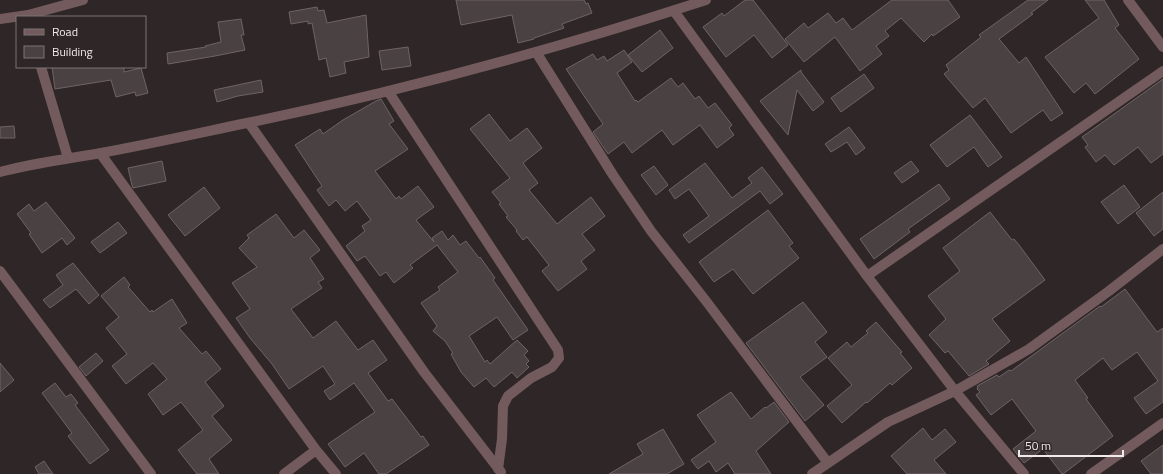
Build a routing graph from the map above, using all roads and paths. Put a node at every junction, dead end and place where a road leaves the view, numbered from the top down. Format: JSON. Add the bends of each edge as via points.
{"nodes":[{"id":1,"x":83,"y":0,"type":"edge"},
{"id":2,"x":706,"y":0,"type":"edge"},
{"id":3,"x":1128,"y":0,"type":"edge"},
{"id":4,"x":674,"y":11,"type":"junction"},
{"id":5,"x":28,"y":16,"type":"edge"},
{"id":6,"x":16,"y":17,"type":"edge"},
{"id":7,"x":0,"y":19,"type":"edge"},
{"id":8,"x":1163,"y":47,"type":"edge"},
{"id":9,"x":536,"y":52,"type":"junction"},
{"id":10,"x":42,"y":68,"type":"edge"},
{"id":11,"x":1163,"y":71,"type":"edge"},
{"id":12,"x":388,"y":91,"type":"junction"},
{"id":13,"x":248,"y":123,"type":"junction"},
{"id":14,"x":100,"y":153,"type":"junction"},
{"id":15,"x":68,"y":158,"type":"junction"},
{"id":16,"x":0,"y":172,"type":"edge"},
{"id":17,"x":1163,"y":249,"type":"edge"},
{"id":18,"x":0,"y":271,"type":"edge"},
{"id":19,"x":867,"y":276,"type":"junction"},
{"id":20,"x":955,"y":391,"type":"junction"},
{"id":21,"x":1162,"y":425,"type":"edge"},
{"id":22,"x":316,"y":450,"type":"junction"},
{"id":23,"x":828,"y":463,"type":"junction"},
{"id":24,"x":500,"y":472,"type":"edge"},
{"id":25,"x":151,"y":474,"type":"edge"},
{"id":26,"x":284,"y":474,"type":"edge"},
{"id":27,"x":336,"y":474,"type":"edge"},
{"id":28,"x":812,"y":474,"type":"edge"},
{"id":29,"x":1024,"y":474,"type":"edge"},
{"id":30,"x":1091,"y":474,"type":"edge"}],
"edges":[{"from":1,"to":5,"type":"street"},
{"from":2,"to":4,"type":"street"},
{"from":3,"to":8,"type":"street"},
{"from":4,"to":9,"type":"street"},
{"from":4,"to":19,"type":"street"},
{"from":6,"to":7,"type":"street"},
{"from":9,"to":12,"type":"street"},
{"from":9,"to":23,"type":"street","via":[[651,231]]},
{"from":10,"to":15,"type":"street"},
{"from":11,"to":19,"type":"street"},
{"from":12,"to":13,"type":"street"},
{"from":12,"to":24,"type":"street","via":[[558,350],[559,358],[552,366],[508,396],[503,406]]},
{"from":13,"to":14,"type":"street"},
{"from":13,"to":24,"type":"street","via":[[424,372]]},
{"from":14,"to":15,"type":"street"},
{"from":14,"to":22,"type":"street"},
{"from":15,"to":16,"type":"street"},
{"from":17,"to":20,"type":"street","via":[[1029,349]]},
{"from":18,"to":25,"type":"street"},
{"from":19,"to":20,"type":"street"},
{"from":20,"to":23,"type":"street","via":[[888,422]]},
{"from":20,"to":29,"type":"street"},
{"from":21,"to":30,"type":"street"},
{"from":22,"to":26,"type":"street"},
{"from":22,"to":27,"type":"street"},
{"from":23,"to":28,"type":"street"}]}
